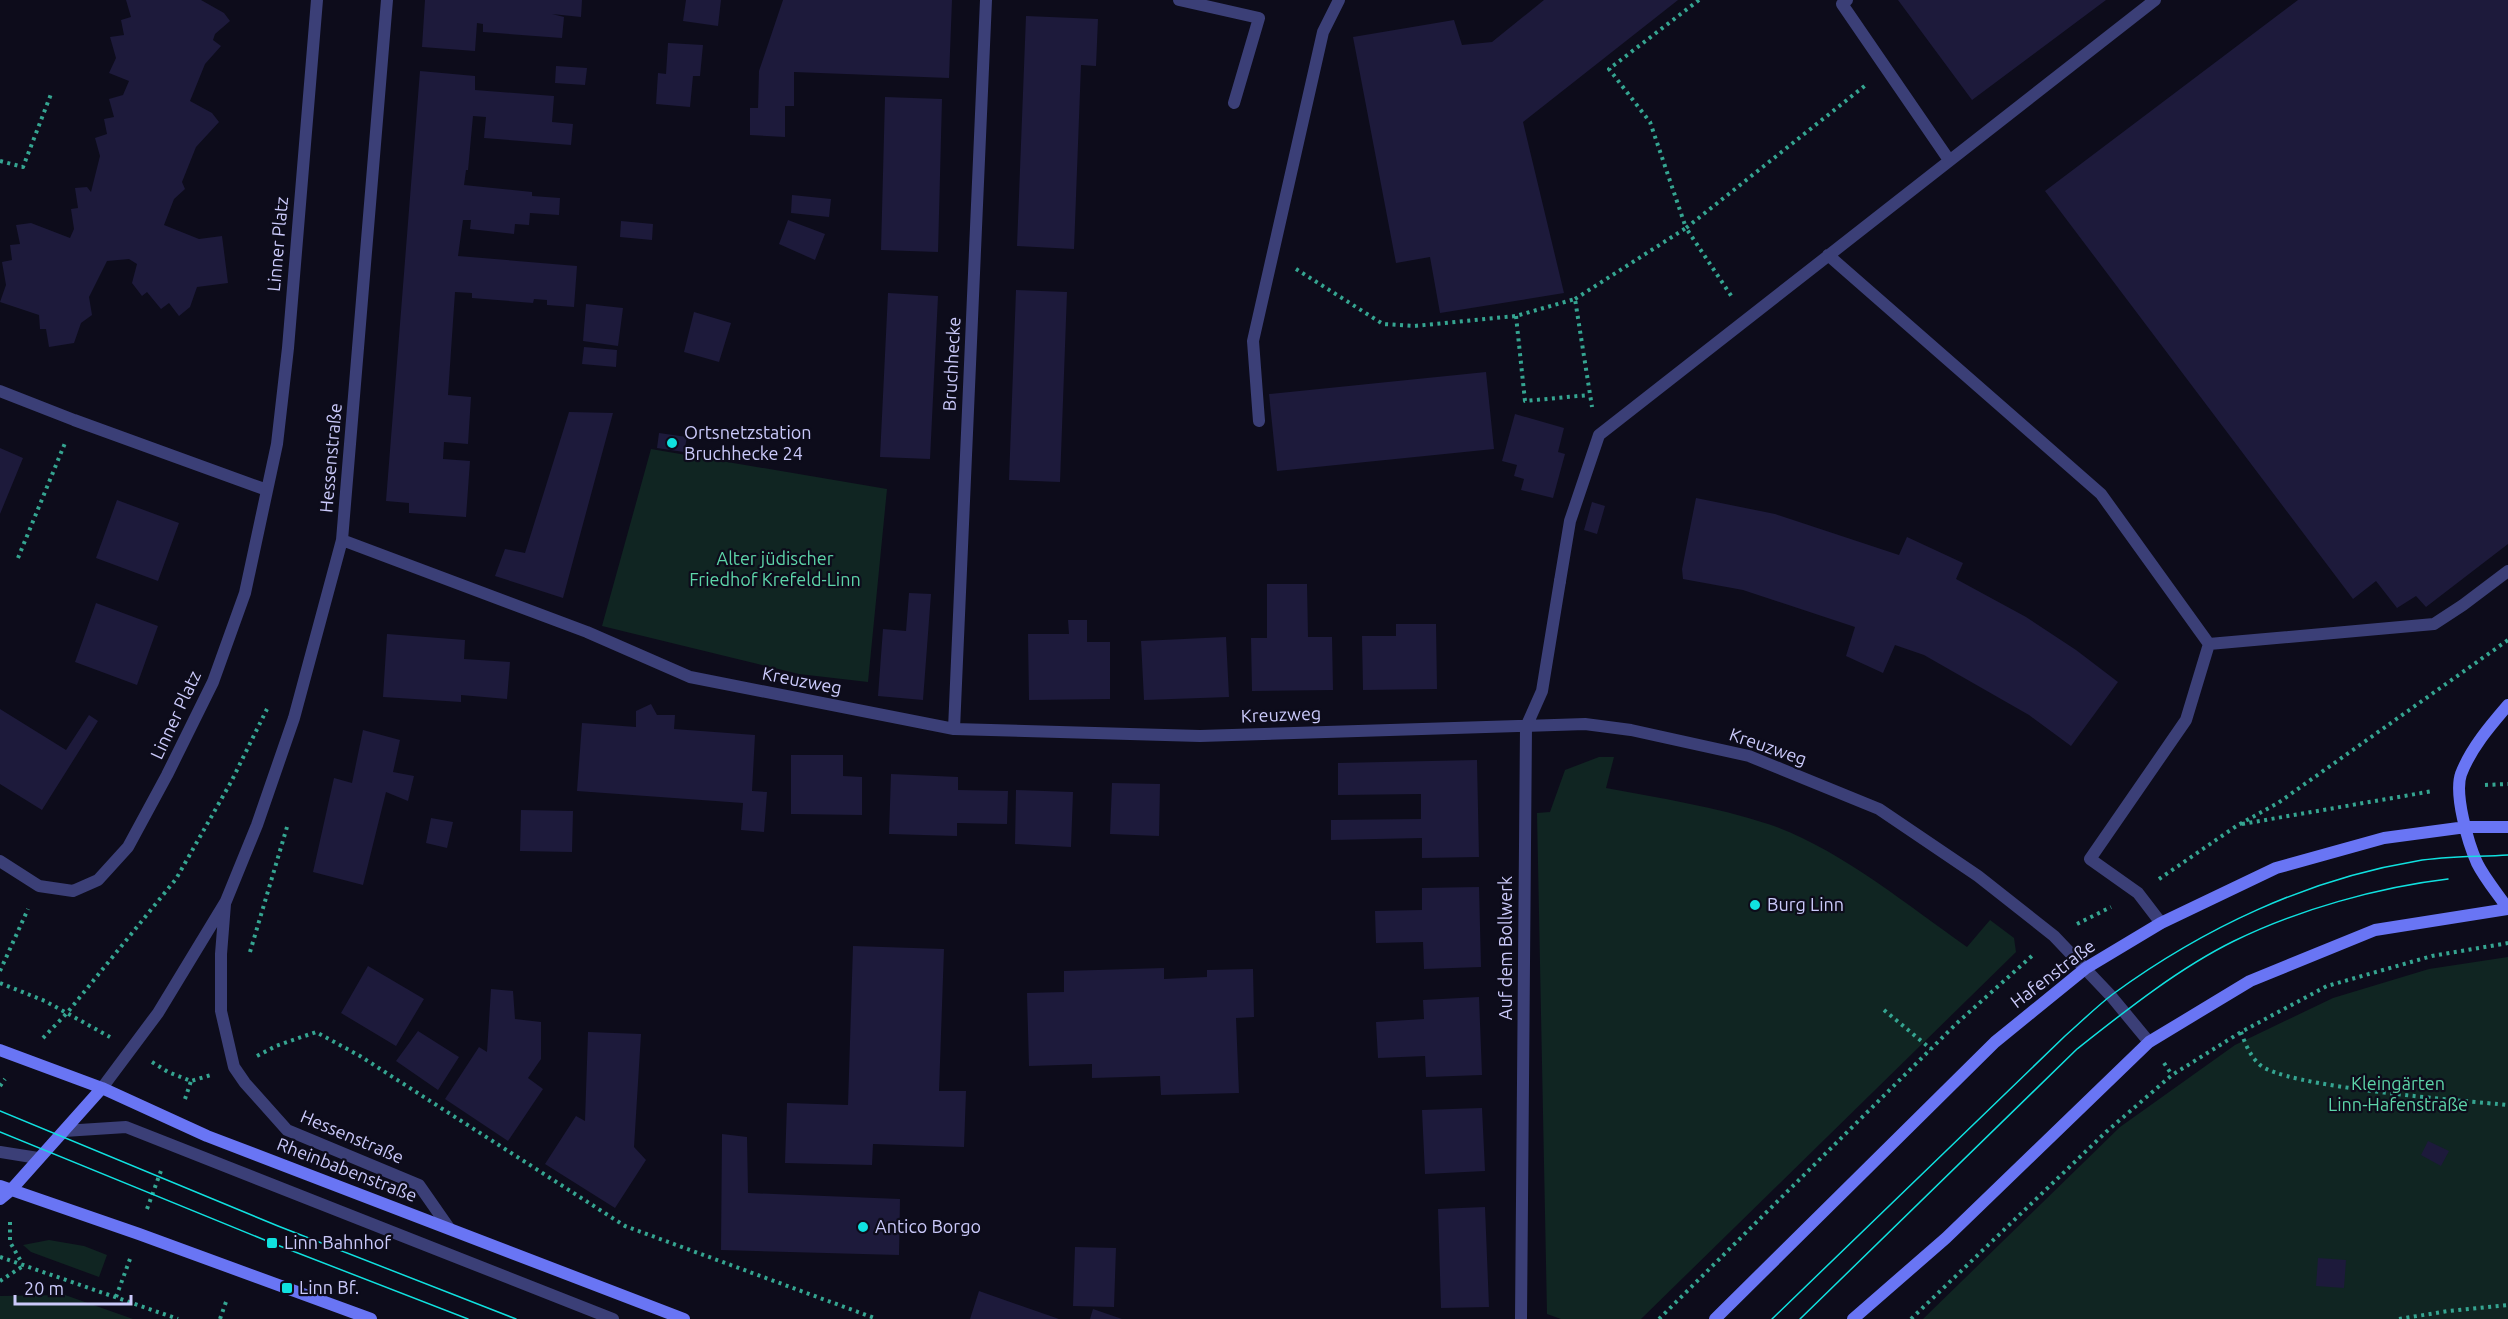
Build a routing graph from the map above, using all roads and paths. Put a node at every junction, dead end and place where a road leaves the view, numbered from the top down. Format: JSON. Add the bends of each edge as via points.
{"nodes":[{"id":1,"x":317,"y":0,"type":"edge"},
{"id":2,"x":387,"y":0,"type":"edge"},
{"id":3,"x":986,"y":0,"type":"edge"},
{"id":4,"x":1179,"y":0,"type":"edge"},
{"id":5,"x":1339,"y":0,"type":"edge"},
{"id":6,"x":1699,"y":0,"type":"edge"},
{"id":7,"x":2155,"y":0,"type":"edge"},
{"id":8,"x":1842,"y":1,"type":"edge"},
{"id":9,"x":1886,"y":69,"type":"junction"},
{"id":10,"x":51,"y":94,"type":"dead end"},
{"id":11,"x":1234,"y":103,"type":"dead end"},
{"id":12,"x":1949,"y":160,"type":"junction"},
{"id":13,"x":0,"y":161,"type":"edge"},
{"id":14,"x":1686,"y":228,"type":"junction"},
{"id":15,"x":1273,"y":254,"type":"junction"},
{"id":16,"x":1828,"y":255,"type":"junction"},
{"id":17,"x":1575,"y":299,"type":"junction"},
{"id":18,"x":1516,"y":316,"type":"junction"},
{"id":19,"x":1746,"y":319,"type":"junction"},
{"id":20,"x":0,"y":391,"type":"edge"},
{"id":21,"x":1589,"y":395,"type":"junction"},
{"id":22,"x":74,"y":420,"type":"junction"},
{"id":23,"x":1259,"y":421,"type":"dead end"},
{"id":24,"x":1599,"y":435,"type":"junction"},
{"id":25,"x":267,"y":490,"type":"junction"},
{"id":26,"x":342,"y":540,"type":"junction"},
{"id":27,"x":18,"y":558,"type":"dead end"},
{"id":28,"x":2508,"y":570,"type":"edge"},
{"id":29,"x":2508,"y":640,"type":"edge"},
{"id":30,"x":2209,"y":644,"type":"junction"},
{"id":31,"x":272,"y":699,"type":"dead end"},
{"id":32,"x":2508,"y":705,"type":"edge"},
{"id":33,"x":1526,"y":727,"type":"junction"},
{"id":34,"x":954,"y":729,"type":"junction"},
{"id":35,"x":2458,"y":787,"type":"junction"},
{"id":36,"x":2238,"y":825,"type":"junction"},
{"id":37,"x":2466,"y":827,"type":"junction"},
{"id":38,"x":2508,"y":827,"type":"edge"},
{"id":39,"x":0,"y":861,"type":"edge"},
{"id":40,"x":39,"y":886,"type":"junction"},
{"id":41,"x":2138,"y":893,"type":"junction"},
{"id":42,"x":226,"y":901,"type":"junction"},
{"id":43,"x":2508,"y":909,"type":"edge"},
{"id":44,"x":2161,"y":923,"type":"junction"},
{"id":45,"x":2054,"y":936,"type":"junction"},
{"id":46,"x":2508,"y":943,"type":"edge"},
{"id":47,"x":2086,"y":968,"type":"junction"},
{"id":48,"x":0,"y":971,"type":"edge"},
{"id":49,"x":0,"y":983,"type":"edge"},
{"id":50,"x":1884,"y":1010,"type":"dead end"},
{"id":51,"x":67,"y":1013,"type":"junction"},
{"id":52,"x":2241,"y":1032,"type":"junction"},
{"id":53,"x":2149,"y":1042,"type":"junction"},
{"id":54,"x":132,"y":1049,"type":"junction"},
{"id":55,"x":1931,"y":1049,"type":"junction"},
{"id":56,"x":0,"y":1050,"type":"edge"},
{"id":57,"x":23,"y":1059,"type":"junction"},
{"id":58,"x":234,"y":1067,"type":"junction"},
{"id":59,"x":191,"y":1081,"type":"junction"},
{"id":60,"x":0,"y":1086,"type":"edge"},
{"id":61,"x":102,"y":1088,"type":"junction"},
{"id":62,"x":2508,"y":1105,"type":"edge"},
{"id":63,"x":178,"y":1124,"type":"junction"},
{"id":64,"x":64,"y":1131,"type":"junction"},
{"id":65,"x":170,"y":1144,"type":"junction"},
{"id":66,"x":0,"y":1152,"type":"edge"},
{"id":67,"x":38,"y":1158,"type":"junction"},
{"id":68,"x":5,"y":1188,"type":"edge"},
{"id":69,"x":0,"y":1199,"type":"edge"},
{"id":70,"x":448,"y":1228,"type":"junction"},
{"id":71,"x":140,"y":1234,"type":"junction"},
{"id":72,"x":0,"y":1257,"type":"edge"},
{"id":73,"x":24,"y":1266,"type":"junction"},
{"id":74,"x":0,"y":1281,"type":"edge"},
{"id":75,"x":116,"y":1297,"type":"junction"},
{"id":76,"x":226,"y":1299,"type":"dead end"},
{"id":77,"x":2508,"y":1305,"type":"edge"},
{"id":78,"x":178,"y":1319,"type":"edge"},
{"id":79,"x":220,"y":1319,"type":"edge"},
{"id":80,"x":371,"y":1319,"type":"edge"},
{"id":81,"x":613,"y":1319,"type":"edge"},
{"id":82,"x":684,"y":1319,"type":"edge"},
{"id":83,"x":877,"y":1319,"type":"edge"},
{"id":84,"x":1521,"y":1319,"type":"edge"},
{"id":85,"x":1659,"y":1319,"type":"edge"},
{"id":86,"x":1715,"y":1319,"type":"edge"},
{"id":87,"x":1853,"y":1319,"type":"edge"},
{"id":88,"x":1911,"y":1319,"type":"edge"},
{"id":89,"x":2399,"y":1319,"type":"edge"}],
"edges":[{"from":1,"to":25,"type":"street","name":"Linner Platz","via":[[288,348],[277,444]]},
{"from":2,"to":26,"type":"street","name":"Hessenstraße"},
{"from":3,"to":34,"type":"street","name":"Bruchhecke"},
{"from":4,"to":11,"type":"street","via":[[1259,18]]},
{"from":5,"to":15,"type":"street","via":[[1323,32]]},
{"from":6,"to":14,"type":"path","via":[[1609,69],[1650,122]]},
{"from":7,"to":12,"type":"street"},
{"from":8,"to":9,"type":"street"},
{"from":9,"to":12,"type":"street"},
{"from":9,"to":14,"type":"path"},
{"from":10,"to":13,"type":"path","via":[[23,167]]},
{"from":12,"to":16,"type":"street"},
{"from":14,"to":17,"type":"path"},
{"from":14,"to":19,"type":"path"},
{"from":15,"to":18,"type":"path","via":[[1383,324],[1414,326]]},
{"from":15,"to":23,"type":"street","via":[[1253,341]]},
{"from":16,"to":19,"type":"street"},
{"from":16,"to":30,"type":"street","via":[[2101,494]]},
{"from":17,"to":18,"type":"path"},
{"from":17,"to":21,"type":"path"},
{"from":18,"to":21,"type":"path","via":[[1525,401]]},
{"from":19,"to":24,"type":"street"},
{"from":20,"to":22,"type":"street"},
{"from":21,"to":24,"type":"path"},
{"from":22,"to":25,"type":"street"},
{"from":22,"to":27,"type":"path"},
{"from":24,"to":33,"type":"street","name":"Auf dem Bollwerk","via":[[1570,521],[1542,691]]},
{"from":25,"to":40,"type":"street","name":"Linner Platz","via":[[245,593],[213,682],[128,847],[98,880],[73,891]]},
{"from":26,"to":34,"type":"street","name":"Kreuzweg","via":[[587,632],[690,677]]},
{"from":26,"to":42,"type":"street","name":"Hessenstraße","via":[[294,718]]},
{"from":28,"to":30,"type":"street","via":[[2434,624]]},
{"from":29,"to":36,"type":"path","via":[[2278,802]]},
{"from":30,"to":41,"type":"street","via":[[2186,720],[2090,859]]},
{"from":31,"to":51,"type":"path","via":[[176,879]]},
{"from":32,"to":35,"type":"main road","via":[[2486,731]]},
{"from":33,"to":34,"type":"street","name":"Kreuzweg","via":[[1200,736]]},
{"from":33,"to":45,"type":"street","name":"Kreuzweg","via":[[1585,724],[1631,729],[1749,756],[1879,809],[1978,876]]},
{"from":33,"to":84,"type":"street","name":"Auf dem Bollwerk"},
{"from":35,"to":36,"type":"path"},
{"from":35,"to":37,"type":"main road"},
{"from":36,"to":41,"type":"path"},
{"from":37,"to":38,"type":"main road","name":"Hafenstraße"},
{"from":37,"to":43,"type":"main road","via":[[2477,863]]},
{"from":37,"to":44,"type":"main road","name":"Hafenstraße","via":[[2384,838],[2276,868]]},
{"from":39,"to":40,"type":"street"},
{"from":40,"to":48,"type":"path"},
{"from":41,"to":44,"type":"street"},
{"from":41,"to":45,"type":"path"},
{"from":42,"to":54,"type":"street","name":"Hessenstraße"},
{"from":42,"to":58,"type":"street","name":"Hessenstraße","via":[[221,1011]]},
{"from":43,"to":53,"type":"main road","via":[[2375,930],[2250,981]]},
{"from":44,"to":47,"type":"main road","name":"Hafenstraße"},
{"from":45,"to":47,"type":"street","name":"Kreuzweg"},
{"from":45,"to":55,"type":"path"},
{"from":46,"to":52,"type":"path","via":[[2432,956],[2327,986]]},
{"from":47,"to":53,"type":"street","name":"Kreuzweg"},
{"from":47,"to":86,"type":"main road","name":"Hafenstraße","via":[[1995,1042]]},
{"from":49,"to":51,"type":"path"},
{"from":50,"to":55,"type":"path"},
{"from":51,"to":54,"type":"path"},
{"from":51,"to":57,"type":"path"},
{"from":52,"to":62,"type":"path","via":[[2259,1065],[2276,1075],[2360,1089]]},
{"from":52,"to":88,"type":"path","via":[[2155,1089]]},
{"from":53,"to":87,"type":"main road","via":[[1946,1238]]},
{"from":54,"to":59,"type":"path","via":[[168,1072]]},
{"from":54,"to":61,"type":"street","name":"Hessenstraße"},
{"from":55,"to":85,"type":"path"},
{"from":56,"to":57,"type":"main road","name":"Rheinbabenstraße"},
{"from":57,"to":60,"type":"path"},
{"from":57,"to":61,"type":"main road","name":"Rheinbabenstraße"},
{"from":58,"to":59,"type":"path"},
{"from":58,"to":70,"type":"street","name":"Hessenstraße","via":[[287,1130],[419,1185]]},
{"from":58,"to":83,"type":"path","via":[[316,1032],[360,1056],[625,1226]]},
{"from":59,"to":63,"type":"path"},
{"from":61,"to":63,"type":"main road","name":"Rheinbabenstraße"},
{"from":61,"to":64,"type":"main road"},
{"from":63,"to":70,"type":"main road","name":"Rheinbabenstraße"},
{"from":64,"to":65,"type":"street","via":[[126,1127]]},
{"from":64,"to":67,"type":"main road"},
{"from":65,"to":71,"type":"path"},
{"from":65,"to":81,"type":"street"},
{"from":66,"to":67,"type":"street"},
{"from":67,"to":68,"type":"main road"},
{"from":68,"to":69,"type":"main road"},
{"from":68,"to":71,"type":"main road"},
{"from":68,"to":73,"type":"path","via":[[10,1242]]},
{"from":70,"to":82,"type":"main road","name":"Rheinbabenstraße"},
{"from":71,"to":75,"type":"path"},
{"from":71,"to":80,"type":"main road"},
{"from":72,"to":73,"type":"path"},
{"from":73,"to":74,"type":"path"},
{"from":73,"to":75,"type":"path"},
{"from":75,"to":78,"type":"path"},
{"from":76,"to":79,"type":"path"},
{"from":77,"to":89,"type":"path"}]}
